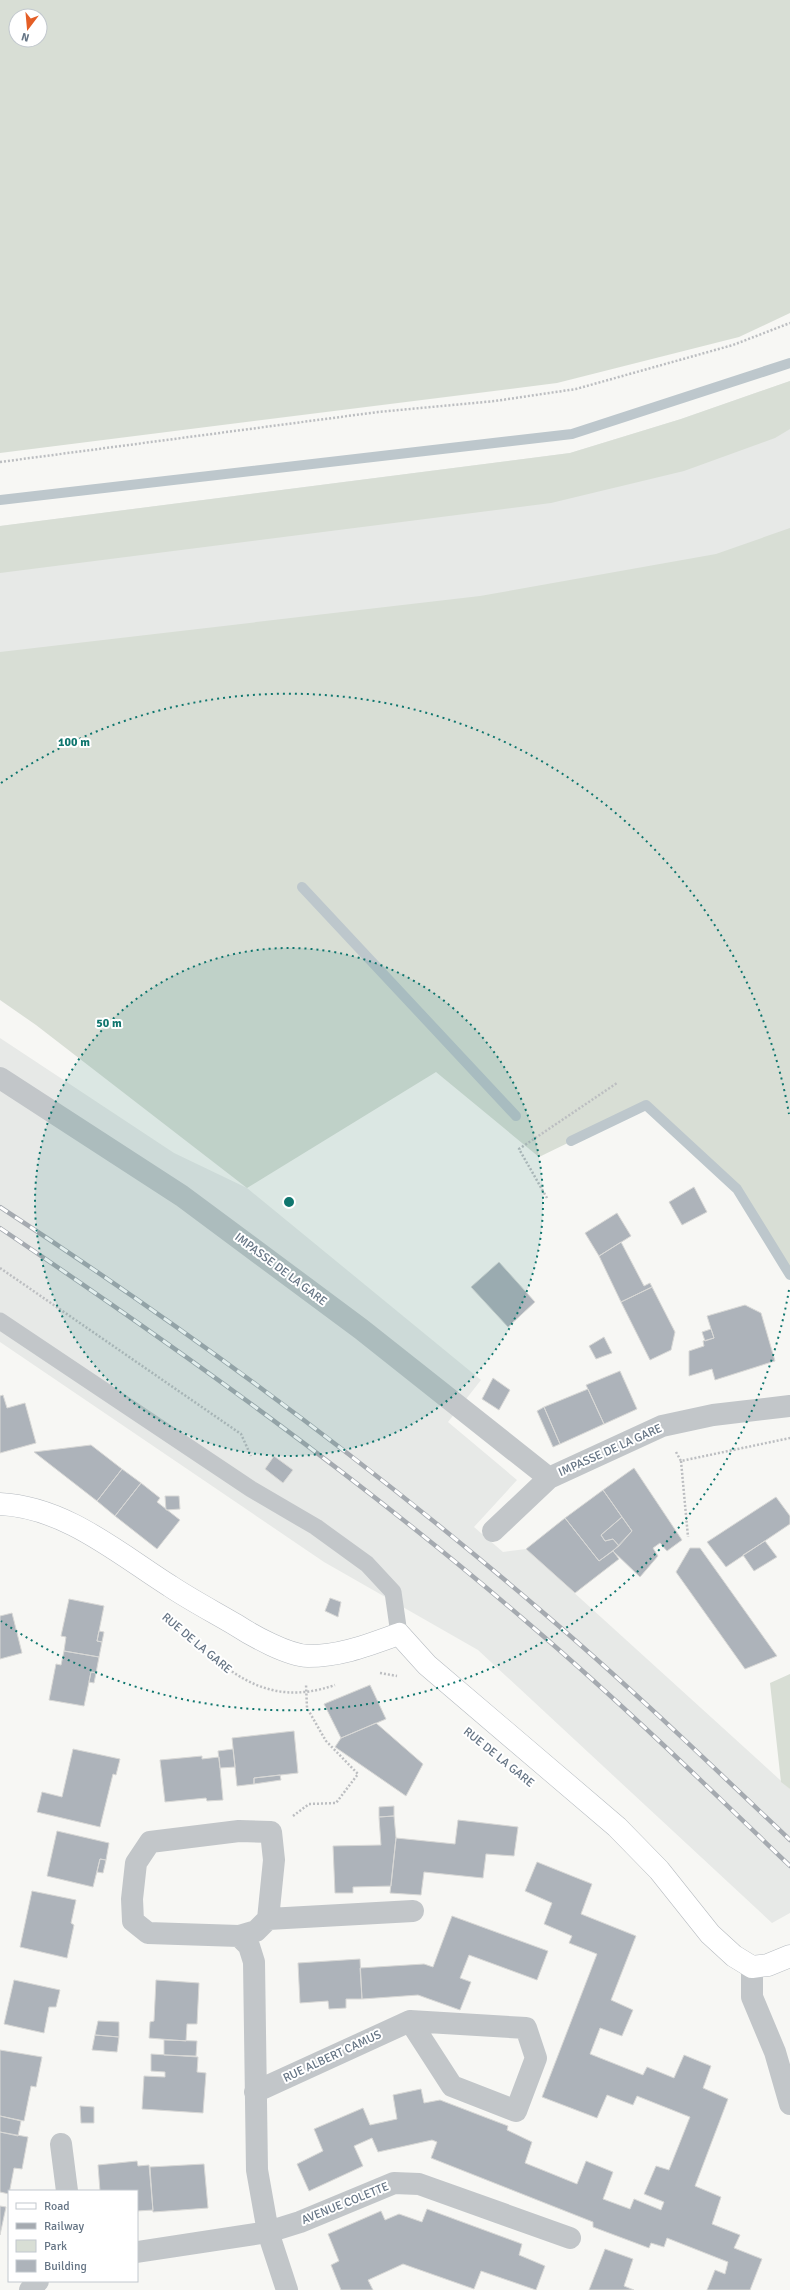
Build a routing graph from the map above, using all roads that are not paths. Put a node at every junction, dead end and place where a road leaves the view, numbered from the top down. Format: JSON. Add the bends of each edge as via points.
{"nodes":[{"id":1,"x":0,"y":1078,"type":"edge"},
{"id":2,"x":0,"y":1321,"type":"edge"},
{"id":3,"x":790,"y":1406,"type":"edge"},
{"id":4,"x":549,"y":1478,"type":"junction"},
{"id":5,"x":0,"y":1504,"type":"edge"},
{"id":6,"x":493,"y":1531,"type":"dead end"},
{"id":7,"x":399,"y":1634,"type":"junction"},
{"id":8,"x":413,"y":1911,"type":"dead end"},
{"id":9,"x":268,"y":1919,"type":"junction"},
{"id":10,"x":239,"y":1936,"type":"junction"},
{"id":11,"x":790,"y":1956,"type":"edge"},
{"id":12,"x":752,"y":1967,"type":"junction"},
{"id":13,"x":410,"y":2021,"type":"junction"},
{"id":14,"x":254,"y":2092,"type":"junction"},
{"id":15,"x":790,"y":2104,"type":"edge"},
{"id":16,"x":62,"y":2144,"type":"dead end"},
{"id":17,"x":67,"y":2190,"type":"edge"},
{"id":18,"x":268,"y":2232,"type":"junction"},
{"id":19,"x":570,"y":2238,"type":"dead end"},
{"id":20,"x":138,"y":2252,"type":"edge"},
{"id":21,"x":37,"y":2282,"type":"edge"},
{"id":22,"x":30,"y":2290,"type":"edge"},
{"id":23,"x":288,"y":2290,"type":"edge"}],
"edges":[{"from":1,"to":4,"type":"street","name":"IMPASSE DE LA GARE","via":[[182,1196],[361,1329]]},
{"from":2,"to":7,"type":"lane","via":[[251,1489],[316,1527],[367,1564],[393,1592]]},
{"from":3,"to":4,"type":"street","name":"IMPASSE DE LA GARE","via":[[713,1415],[662,1426]]},
{"from":4,"to":6,"type":"street","name":"IMPASSE DE LA GARE"},
{"from":5,"to":7,"type":"street","via":[[38,1512],[75,1525],[266,1643],[306,1656],[351,1652]]},
{"from":7,"to":12,"type":"street","name":"RUE DE LA GARE","via":[[427,1665],[617,1827],[659,1870],[710,1934],[734,1956]]},
{"from":8,"to":9,"type":"street"},
{"from":9,"to":10,"type":"street","via":[[256,1931]]},
{"from":9,"to":10,"type":"street","via":[[274,1860],[271,1832],[239,1831],[150,1842],[136,1863],[132,1899],[133,1922],[148,1933]]},
{"from":10,"to":14,"type":"street","via":[[249,1946],[254,1962]]},
{"from":11,"to":12,"type":"street","via":[[768,1965]]},
{"from":12,"to":15,"type":"street","via":[[752,1997],[775,2052]]},
{"from":13,"to":13,"type":"street","name":"RUE ALBERT CAMUS","via":[[452,2086],[516,2110],[536,2058],[526,2028]]},
{"from":13,"to":14,"type":"street","name":"RUE ALBERT CAMUS"},
{"from":14,"to":18,"type":"street","via":[[257,2170]]},
{"from":16,"to":17,"type":"street"},
{"from":18,"to":19,"type":"street","name":"AVENUE COLETTE","via":[[300,2222],[394,2183],[419,2184]]},
{"from":18,"to":20,"type":"street","name":"AVENUE COLETTE"},
{"from":18,"to":23,"type":"street"},
{"from":21,"to":22,"type":"street"}]}
